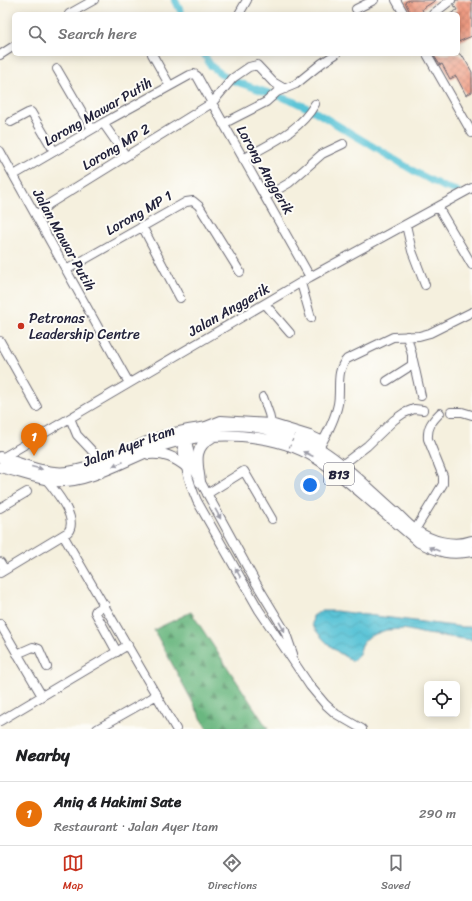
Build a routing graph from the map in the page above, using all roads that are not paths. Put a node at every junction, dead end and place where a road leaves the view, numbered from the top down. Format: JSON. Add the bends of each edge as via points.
{"nodes":[{"id":1,"x":94,"y":0,"type":"edge"},
{"id":2,"x":247,"y":0,"type":"edge"},
{"id":3,"x":374,"y":0,"type":"edge"},
{"id":4,"x":396,"y":0,"type":"edge"},
{"id":5,"x":451,"y":0,"type":"edge"},
{"id":6,"x":356,"y":9,"type":"dead end"},
{"id":7,"x":73,"y":12,"type":"edge"},
{"id":8,"x":240,"y":12,"type":"edge"},
{"id":9,"x":403,"y":12,"type":"edge"},
{"id":10,"x":436,"y":12,"type":"edge"},
{"id":11,"x":12,"y":47,"type":"edge"},
{"id":12,"x":0,"y":55,"type":"edge"},
{"id":13,"x":153,"y":56,"type":"edge"},
{"id":14,"x":333,"y":56,"type":"edge"},
{"id":15,"x":428,"y":56,"type":"edge"},
{"id":16,"x":57,"y":68,"type":"dead end"},
{"id":17,"x":197,"y":76,"type":"joint"},
{"id":18,"x":170,"y":86,"type":"junction"},
{"id":19,"x":277,"y":93,"type":"junction"},
{"id":20,"x":212,"y":103,"type":"junction"},
{"id":21,"x":313,"y":108,"type":"dead end"},
{"id":22,"x":11,"y":122,"type":"dead end"},
{"id":23,"x":103,"y":123,"type":"junction"},
{"id":24,"x":223,"y":124,"type":"junction"},
{"id":25,"x":92,"y":129,"type":"junction"},
{"id":26,"x":472,"y":133,"type":"edge"},
{"id":27,"x":343,"y":144,"type":"dead end"},
{"id":28,"x":0,"y":151,"type":"edge"},
{"id":29,"x":54,"y":151,"type":"junction"},
{"id":30,"x":126,"y":156,"type":"junction"},
{"id":31,"x":243,"y":159,"type":"junction"},
{"id":32,"x":14,"y":176,"type":"junction"},
{"id":33,"x":472,"y":188,"type":"edge"},
{"id":34,"x":265,"y":197,"type":"junction"},
{"id":35,"x":438,"y":207,"type":"junction"},
{"id":36,"x":36,"y":216,"type":"junction"},
{"id":37,"x":406,"y":225,"type":"junction"},
{"id":38,"x":142,"y":226,"type":"junction"},
{"id":39,"x":472,"y":265,"type":"edge"},
{"id":40,"x":66,"y":270,"type":"junction"},
{"id":41,"x":240,"y":272,"type":"dead end"},
{"id":42,"x":310,"y":277,"type":"junction"},
{"id":43,"x":301,"y":283,"type":"junction"},
{"id":44,"x":425,"y":285,"type":"dead end"},
{"id":45,"x":180,"y":298,"type":"dead end"},
{"id":46,"x":265,"y":304,"type":"junction"},
{"id":47,"x":472,"y":312,"type":"edge"},
{"id":48,"x":312,"y":318,"type":"dead end"},
{"id":49,"x":290,"y":333,"type":"dead end"},
{"id":50,"x":407,"y":336,"type":"junction"},
{"id":51,"x":0,"y":341,"type":"edge"},
{"id":52,"x":412,"y":360,"type":"junction"},
{"id":53,"x":387,"y":381,"type":"dead end"},
{"id":54,"x":129,"y":383,"type":"junction"},
{"id":55,"x":421,"y":396,"type":"dead end"},
{"id":56,"x":262,"y":397,"type":"dead end"},
{"id":57,"x":37,"y":406,"type":"dead end"},
{"id":58,"x":423,"y":410,"type":"dead end"},
{"id":59,"x":452,"y":412,"type":"dead end"},
{"id":60,"x":440,"y":413,"type":"dead end"},
{"id":61,"x":472,"y":414,"type":"edge"},
{"id":62,"x":70,"y":418,"type":"junction"},
{"id":63,"x":271,"y":423,"type":"junction"},
{"id":64,"x":198,"y":429,"type":"junction"},
{"id":65,"x":214,"y":436,"type":"junction"},
{"id":66,"x":183,"y":438,"type":"junction"},
{"id":67,"x":321,"y":445,"type":"junction"},
{"id":68,"x":142,"y":454,"type":"junction"},
{"id":69,"x":1,"y":461,"type":"edge"},
{"id":70,"x":99,"y":462,"type":"junction"},
{"id":71,"x":342,"y":465,"type":"junction"},
{"id":72,"x":187,"y":467,"type":"junction"},
{"id":73,"x":46,"y":479,"type":"junction"},
{"id":74,"x":65,"y":480,"type":"junction"},
{"id":75,"x":200,"y":482,"type":"junction"},
{"id":76,"x":27,"y":492,"type":"dead end"},
{"id":77,"x":207,"y":494,"type":"junction"},
{"id":78,"x":59,"y":496,"type":"junction"},
{"id":79,"x":0,"y":508,"type":"edge"},
{"id":80,"x":272,"y":519,"type":"dead end"},
{"id":81,"x":415,"y":530,"type":"junction"},
{"id":82,"x":63,"y":535,"type":"junction"},
{"id":83,"x":472,"y":541,"type":"edge"},
{"id":84,"x":472,"y":551,"type":"edge"},
{"id":85,"x":0,"y":562,"type":"edge"},
{"id":86,"x":3,"y":572,"type":"edge"},
{"id":87,"x":256,"y":583,"type":"junction"},
{"id":88,"x":247,"y":590,"type":"junction"},
{"id":89,"x":105,"y":605,"type":"junction"},
{"id":90,"x":0,"y":624,"type":"edge"},
{"id":91,"x":128,"y":645,"type":"junction"},
{"id":92,"x":117,"y":652,"type":"junction"},
{"id":93,"x":17,"y":654,"type":"junction"},
{"id":94,"x":296,"y":665,"type":"junction"},
{"id":95,"x":47,"y":666,"type":"dead end"},
{"id":96,"x":157,"y":695,"type":"junction"},
{"id":97,"x":42,"y":696,"type":"junction"},
{"id":98,"x":0,"y":720,"type":"edge"},
{"id":99,"x":97,"y":729,"type":"edge"},
{"id":100,"x":176,"y":729,"type":"edge"},
{"id":101,"x":362,"y":729,"type":"edge"}],
"edges":[{"from":1,"to":7,"type":"street"},
{"from":2,"to":8,"type":"street"},
{"from":3,"to":6,"type":"street"},
{"from":4,"to":9,"type":"street"},
{"from":5,"to":10,"type":"street"},
{"from":11,"to":12,"type":"street"},
{"from":13,"to":18,"type":"street"},
{"from":14,"to":19,"type":"street","via":[[296,84]]},
{"from":15,"to":26,"type":"street"},
{"from":16,"to":25,"type":"street"},
{"from":17,"to":18,"type":"street","name":"Lorong Mawar Putih","via":[[190,75]]},
{"from":17,"to":20,"type":"street","name":"Lorong Anggerik"},
{"from":18,"to":23,"type":"street","name":"Lorong Mawar Putih"},
{"from":19,"to":20,"type":"street","name":"Lorong MP 2","via":[[274,82],[257,65],[249,67],[233,78]]},
{"from":19,"to":24,"type":"street","via":[[266,102]]},
{"from":20,"to":24,"type":"street","name":"Lorong Anggerik"},
{"from":20,"to":30,"type":"street","name":"Lorong MP 2"},
{"from":21,"to":31,"type":"street","via":[[293,130]]},
{"from":22,"to":29,"type":"street","via":[[31,112]]},
{"from":23,"to":25,"type":"street","name":"Lorong Mawar Putih"},
{"from":23,"to":30,"type":"street"},
{"from":24,"to":31,"type":"street","name":"Lorong Anggerik"},
{"from":25,"to":29,"type":"street","name":"Lorong Mawar Putih"},
{"from":27,"to":34,"type":"street","via":[[322,154],[289,183]]},
{"from":28,"to":32,"type":"street","name":"Jalan Mawar Putih"},
{"from":29,"to":32,"type":"street","name":"Lorong Mawar Putih"},
{"from":30,"to":36,"type":"street","name":"Lorong MP 2","via":[[50,204]]},
{"from":31,"to":34,"type":"street","name":"Lorong Anggerik"},
{"from":32,"to":36,"type":"street","name":"Jalan Mawar Putih"},
{"from":33,"to":35,"type":"street","name":"Jalan Anggerik"},
{"from":34,"to":42,"type":"street","name":"Lorong Anggerik"},
{"from":35,"to":37,"type":"street","name":"Jalan Anggerik"},
{"from":35,"to":39,"type":"street"},
{"from":36,"to":40,"type":"street","name":"Jalan Mawar Putih"},
{"from":37,"to":42,"type":"street","name":"Jalan Anggerik"},
{"from":37,"to":44,"type":"street","via":[[412,251]]},
{"from":38,"to":40,"type":"street","name":"Lorong MP 1"},
{"from":38,"to":41,"type":"street","name":"Lorong MP 1","via":[[186,202],[194,201]]},
{"from":38,"to":45,"type":"street"},
{"from":40,"to":54,"type":"street","name":"Jalan Mawar Putih"},
{"from":42,"to":43,"type":"street","name":"Jalan Anggerik"},
{"from":43,"to":46,"type":"street","name":"Jalan Anggerik"},
{"from":43,"to":48,"type":"street"},
{"from":46,"to":49,"type":"street"},
{"from":46,"to":54,"type":"street","name":"Jalan Anggerik"},
{"from":47,"to":50,"type":"street","via":[[430,333]]},
{"from":50,"to":52,"type":"street"},
{"from":50,"to":67,"type":"street","via":[[393,337],[343,363],[338,405]]},
{"from":51,"to":57,"type":"street"},
{"from":52,"to":53,"type":"street","via":[[409,368]]},
{"from":52,"to":55,"type":"street"},
{"from":54,"to":62,"type":"street","name":"Jalan Anggerik"},
{"from":56,"to":63,"type":"street"},
{"from":58,"to":71,"type":"street","via":[[414,409],[404,413]]},
{"from":59,"to":61,"type":"street"},
{"from":60,"to":81,"type":"street","via":[[433,420],[428,438],[443,476],[443,484]]},
{"from":62,"to":69,"type":"street","name":"Jalan Anggerik"},
{"from":62,"to":70,"type":"street","via":[[77,435]]},
{"from":63,"to":64,"type":"street","via":[[221,420]]},
{"from":63,"to":67,"type":"street","via":[[310,435]]},
{"from":64,"to":66,"type":"main road","number":"B13"},
{"from":64,"to":67,"type":"main road","number":"B13","via":[[215,426],[264,428]]},
{"from":65,"to":66,"type":"main road","name":"Jalan Ayer Itam","number":"B13"},
{"from":65,"to":75,"type":"main road","via":[[198,449]]},
{"from":84,"to":65,"type":"main road","name":"Jalan Ayer Itam","number":"B13","one_way":true,"via":[[443,553],[420,542],[337,472],[296,449],[248,436]]},
{"from":66,"to":68,"type":"main road","name":"Jalan Ayer Itam","number":"B13"},
{"from":66,"to":70,"type":"main road","name":"Jalan Ayer Itam","number":"B13","via":[[161,437]]},
{"from":66,"to":72,"type":"street"},
{"from":66,"to":75,"type":"street"},
{"from":67,"to":71,"type":"main road","number":"B13"},
{"from":68,"to":72,"type":"main road","via":[[161,453],[179,460]]},
{"from":68,"to":74,"type":"main road","name":"Jalan Ayer Itam","number":"B13","one_way":true,"via":[[94,474]]},
{"from":69,"to":70,"type":"main road","name":"Jalan Ayer Itam","number":"B13","one_way":true,"via":[[54,472],[67,472]]},
{"from":69,"to":73,"type":"main road","name":"Jalan Ayer Itam","number":"B13"},
{"from":71,"to":81,"type":"main road","number":"B13"},
{"from":88,"to":72,"type":"street","one_way":true,"via":[[197,500]]},
{"from":73,"to":74,"type":"main road","name":"Jalan Ayer Itam","number":"B13"},
{"from":73,"to":78,"type":"street"},
{"from":74,"to":78,"type":"street","via":[[58,487]]},
{"from":75,"to":77,"type":"street"},
{"from":76,"to":79,"type":"street"},
{"from":77,"to":80,"type":"street","via":[[244,471]]},
{"from":77,"to":87,"type":"street","one_way":true},
{"from":78,"to":82,"type":"street","via":[[71,521],[70,529]]},
{"from":81,"to":83,"type":"main road","number":"B13","via":[[443,542],[455,544]]},
{"from":82,"to":86,"type":"street"},
{"from":82,"to":89,"type":"street"},
{"from":85,"to":86,"type":"street"},
{"from":87,"to":88,"type":"street"},
{"from":87,"to":94,"type":"street","one_way":true,"via":[[285,631]]},
{"from":88,"to":94,"type":"street"},
{"from":89,"to":91,"type":"street"},
{"from":89,"to":92,"type":"street","via":[[95,612]]},
{"from":90,"to":93,"type":"street"},
{"from":91,"to":92,"type":"street"},
{"from":91,"to":96,"type":"street"},
{"from":92,"to":97,"type":"street"},
{"from":93,"to":95,"type":"street","via":[[33,647],[39,649]]},
{"from":93,"to":97,"type":"street"},
{"from":94,"to":101,"type":"street","via":[[325,704],[336,714]]},
{"from":96,"to":99,"type":"street"},
{"from":96,"to":100,"type":"street"},
{"from":97,"to":98,"type":"street"}]}
